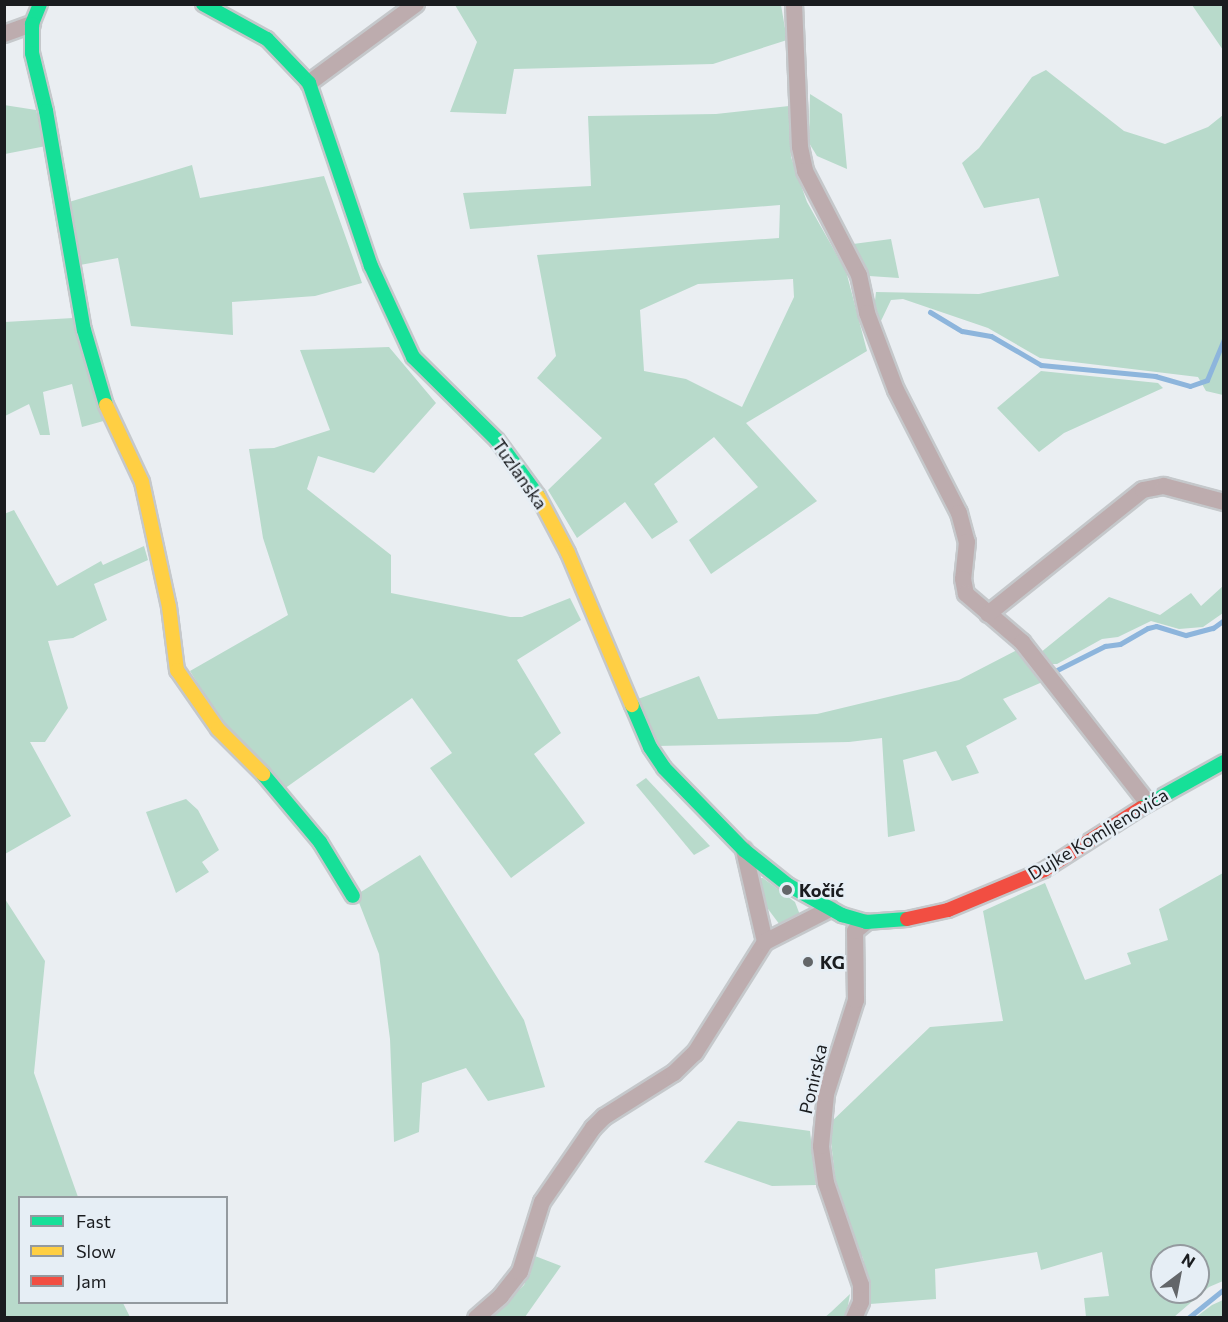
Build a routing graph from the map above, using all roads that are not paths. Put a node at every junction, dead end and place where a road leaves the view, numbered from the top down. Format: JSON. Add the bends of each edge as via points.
{"nodes":[{"id":1,"x":40,"y":4,"type":"edge"},
{"id":2,"x":203,"y":4,"type":"edge"},
{"id":3,"x":416,"y":4,"type":"edge"},
{"id":4,"x":794,"y":4,"type":"edge"},
{"id":5,"x":32,"y":24,"type":"junction"},
{"id":6,"x":4,"y":34,"type":"edge"},
{"id":7,"x":309,"y":83,"type":"junction"},
{"id":8,"x":1224,"y":502,"type":"edge"},
{"id":9,"x":988,"y":614,"type":"junction"},
{"id":10,"x":1224,"y":762,"type":"edge"},
{"id":11,"x":1148,"y":803,"type":"junction"},
{"id":12,"x":744,"y":850,"type":"junction"},
{"id":13,"x":353,"y":896,"type":"dead end"},
{"id":14,"x":830,"y":909,"type":"junction"},
{"id":15,"x":866,"y":922,"type":"junction"},
{"id":16,"x":765,"y":942,"type":"junction"},
{"id":17,"x":476,"y":1317,"type":"edge"},
{"id":18,"x":854,"y":1317,"type":"edge"}],
"edges":[{"from":1,"to":5,"type":"street"},
{"from":2,"to":7,"type":"street","name":"Tuzlanska","via":[[267,39]]},
{"from":3,"to":7,"type":"street"},
{"from":4,"to":9,"type":"street","via":[[801,94],[800,147],[806,171],[859,275],[867,313],[896,390],[959,513],[967,542],[963,579],[966,594]]},
{"from":5,"to":6,"type":"street"},
{"from":5,"to":13,"type":"street","via":[[32,53],[46,111],[84,330],[100,392],[142,482],[169,607],[177,670],[218,729],[281,793],[320,842]]},
{"from":7,"to":12,"type":"street","name":"Tuzlanska","via":[[340,164],[371,266],[413,357],[497,440],[534,488],[568,553],[650,747],[678,785]]},
{"from":8,"to":9,"type":"street","via":[[1164,486],[1143,490]]},
{"from":9,"to":11,"type":"street","via":[[1022,642]]},
{"from":10,"to":11,"type":"street","name":"Dujke Komljenovića"},
{"from":11,"to":15,"type":"street","name":"Dujke Komljenovića","via":[[1054,864],[989,896],[908,920]]},
{"from":12,"to":14,"type":"street","name":"Tuzlanska","via":[[788,885]]},
{"from":12,"to":16,"type":"street"},
{"from":14,"to":15,"type":"street","name":"Tuzlanska"},
{"from":14,"to":16,"type":"street"},
{"from":15,"to":18,"type":"street","name":"Ponirska","via":[[855,931],[856,1000],[826,1094],[821,1146],[826,1183],[861,1285],[861,1302]]},
{"from":16,"to":17,"type":"street","via":[[695,1053],[674,1073],[604,1117],[566,1162],[542,1202],[520,1272],[501,1296]]}]}
